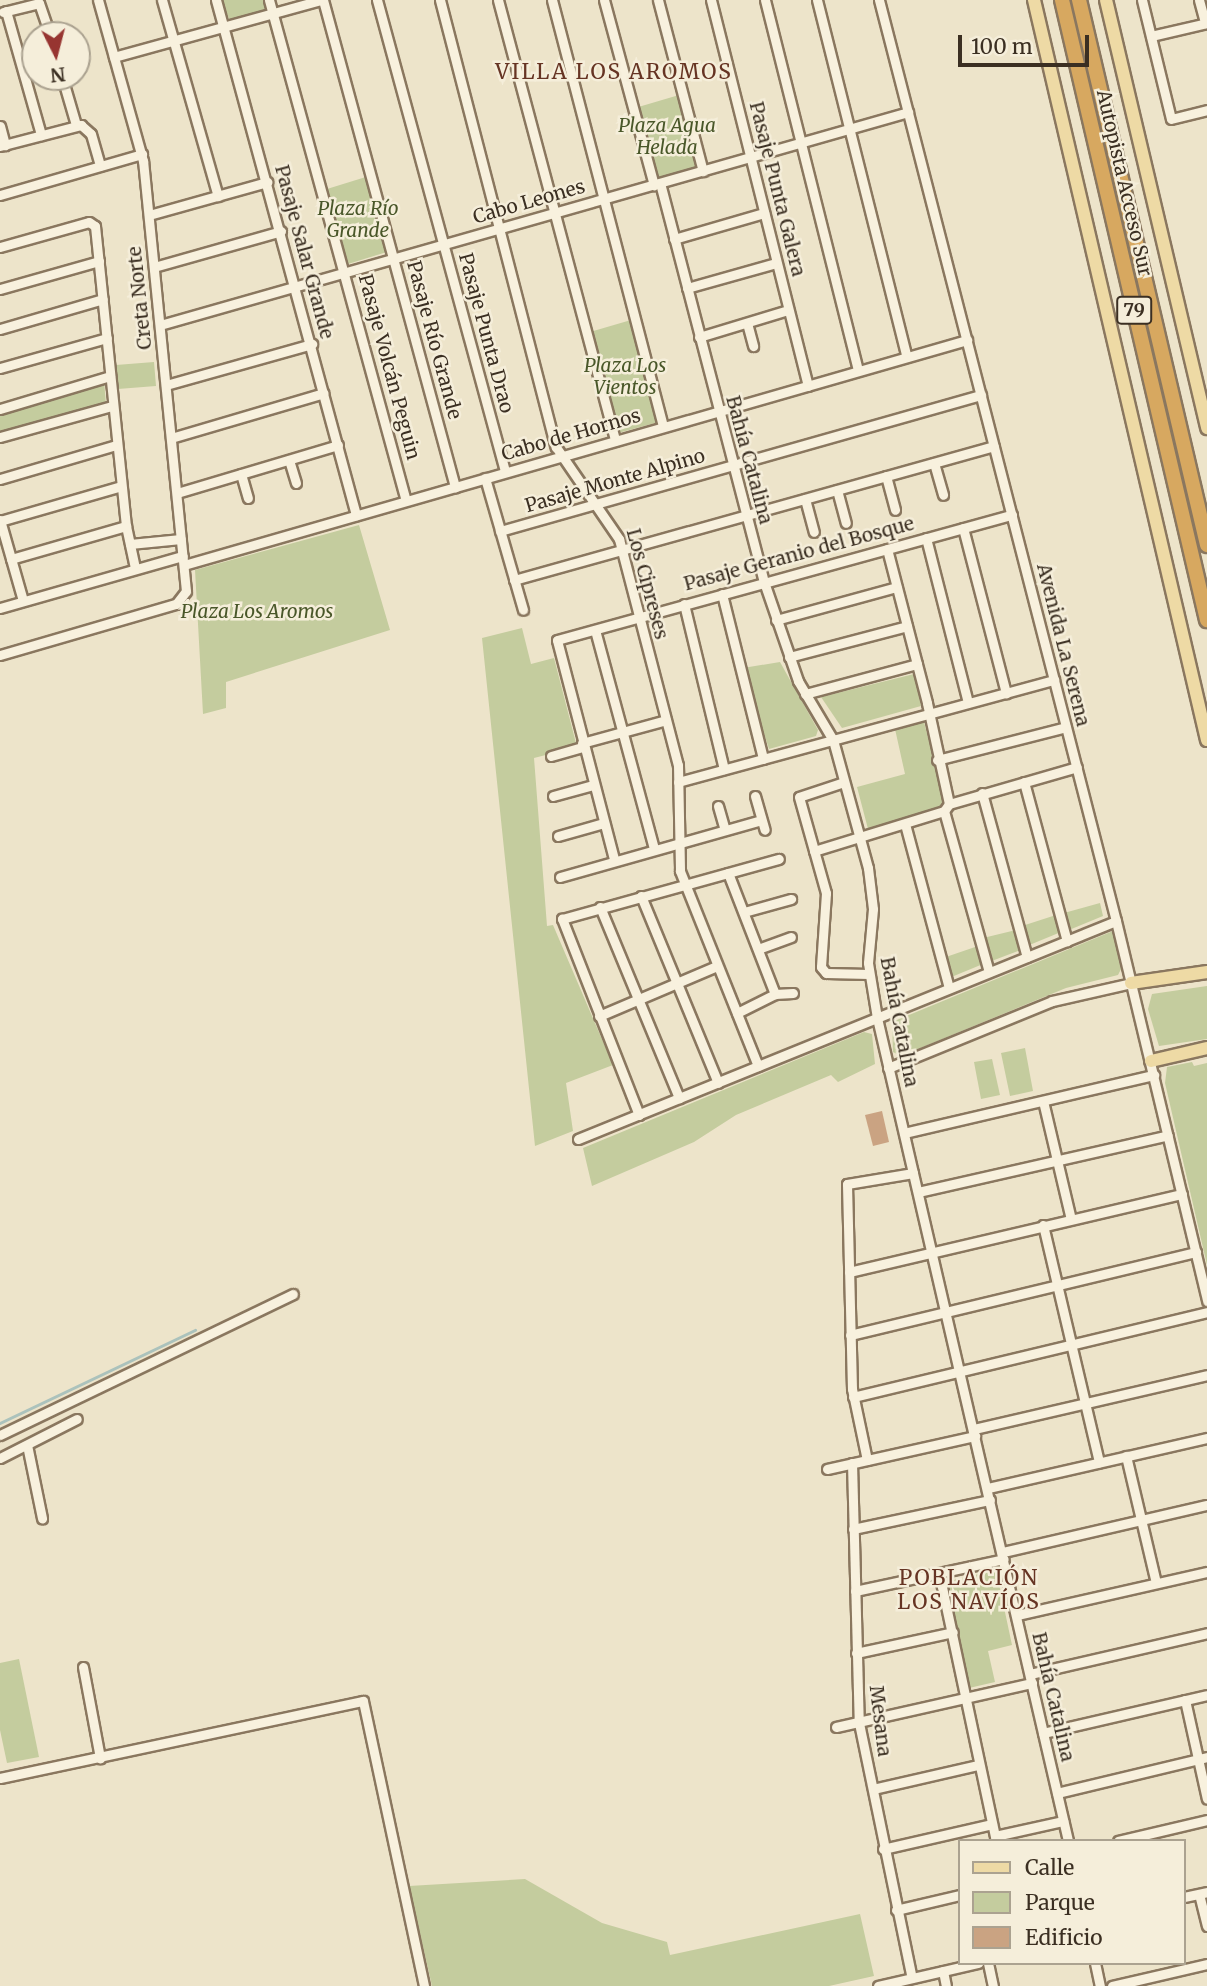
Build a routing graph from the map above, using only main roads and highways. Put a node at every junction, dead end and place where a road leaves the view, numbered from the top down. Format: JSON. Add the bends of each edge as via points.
{"nodes":[{"id":1,"x":1034,"y":0,"type":"edge"},
{"id":2,"x":1062,"y":0,"type":"edge"},
{"id":3,"x":1079,"y":0,"type":"edge"},
{"id":4,"x":1106,"y":0,"type":"edge"},
{"id":5,"x":1207,"y":428,"type":"edge"},
{"id":6,"x":1207,"y":545,"type":"edge"},
{"id":7,"x":1207,"y":620,"type":"edge"},
{"id":8,"x":1207,"y":740,"type":"edge"},
{"id":9,"x":1207,"y":972,"type":"edge"},
{"id":10,"x":1131,"y":983,"type":"road end"},
{"id":11,"x":1207,"y":1048,"type":"edge"},
{"id":12,"x":1151,"y":1061,"type":"road end"}],
"edges":[{"from":1,"to":8,"type":"main road"},
{"from":2,"to":7,"type":"highway","name":"Autopista Acceso Sur","number":"79"},
{"from":3,"to":6,"type":"highway","name":"Autopista Acceso Sur","number":"79"},
{"from":4,"to":5,"type":"main road"},
{"from":9,"to":10,"type":"main road"},
{"from":11,"to":12,"type":"main road"}]}
